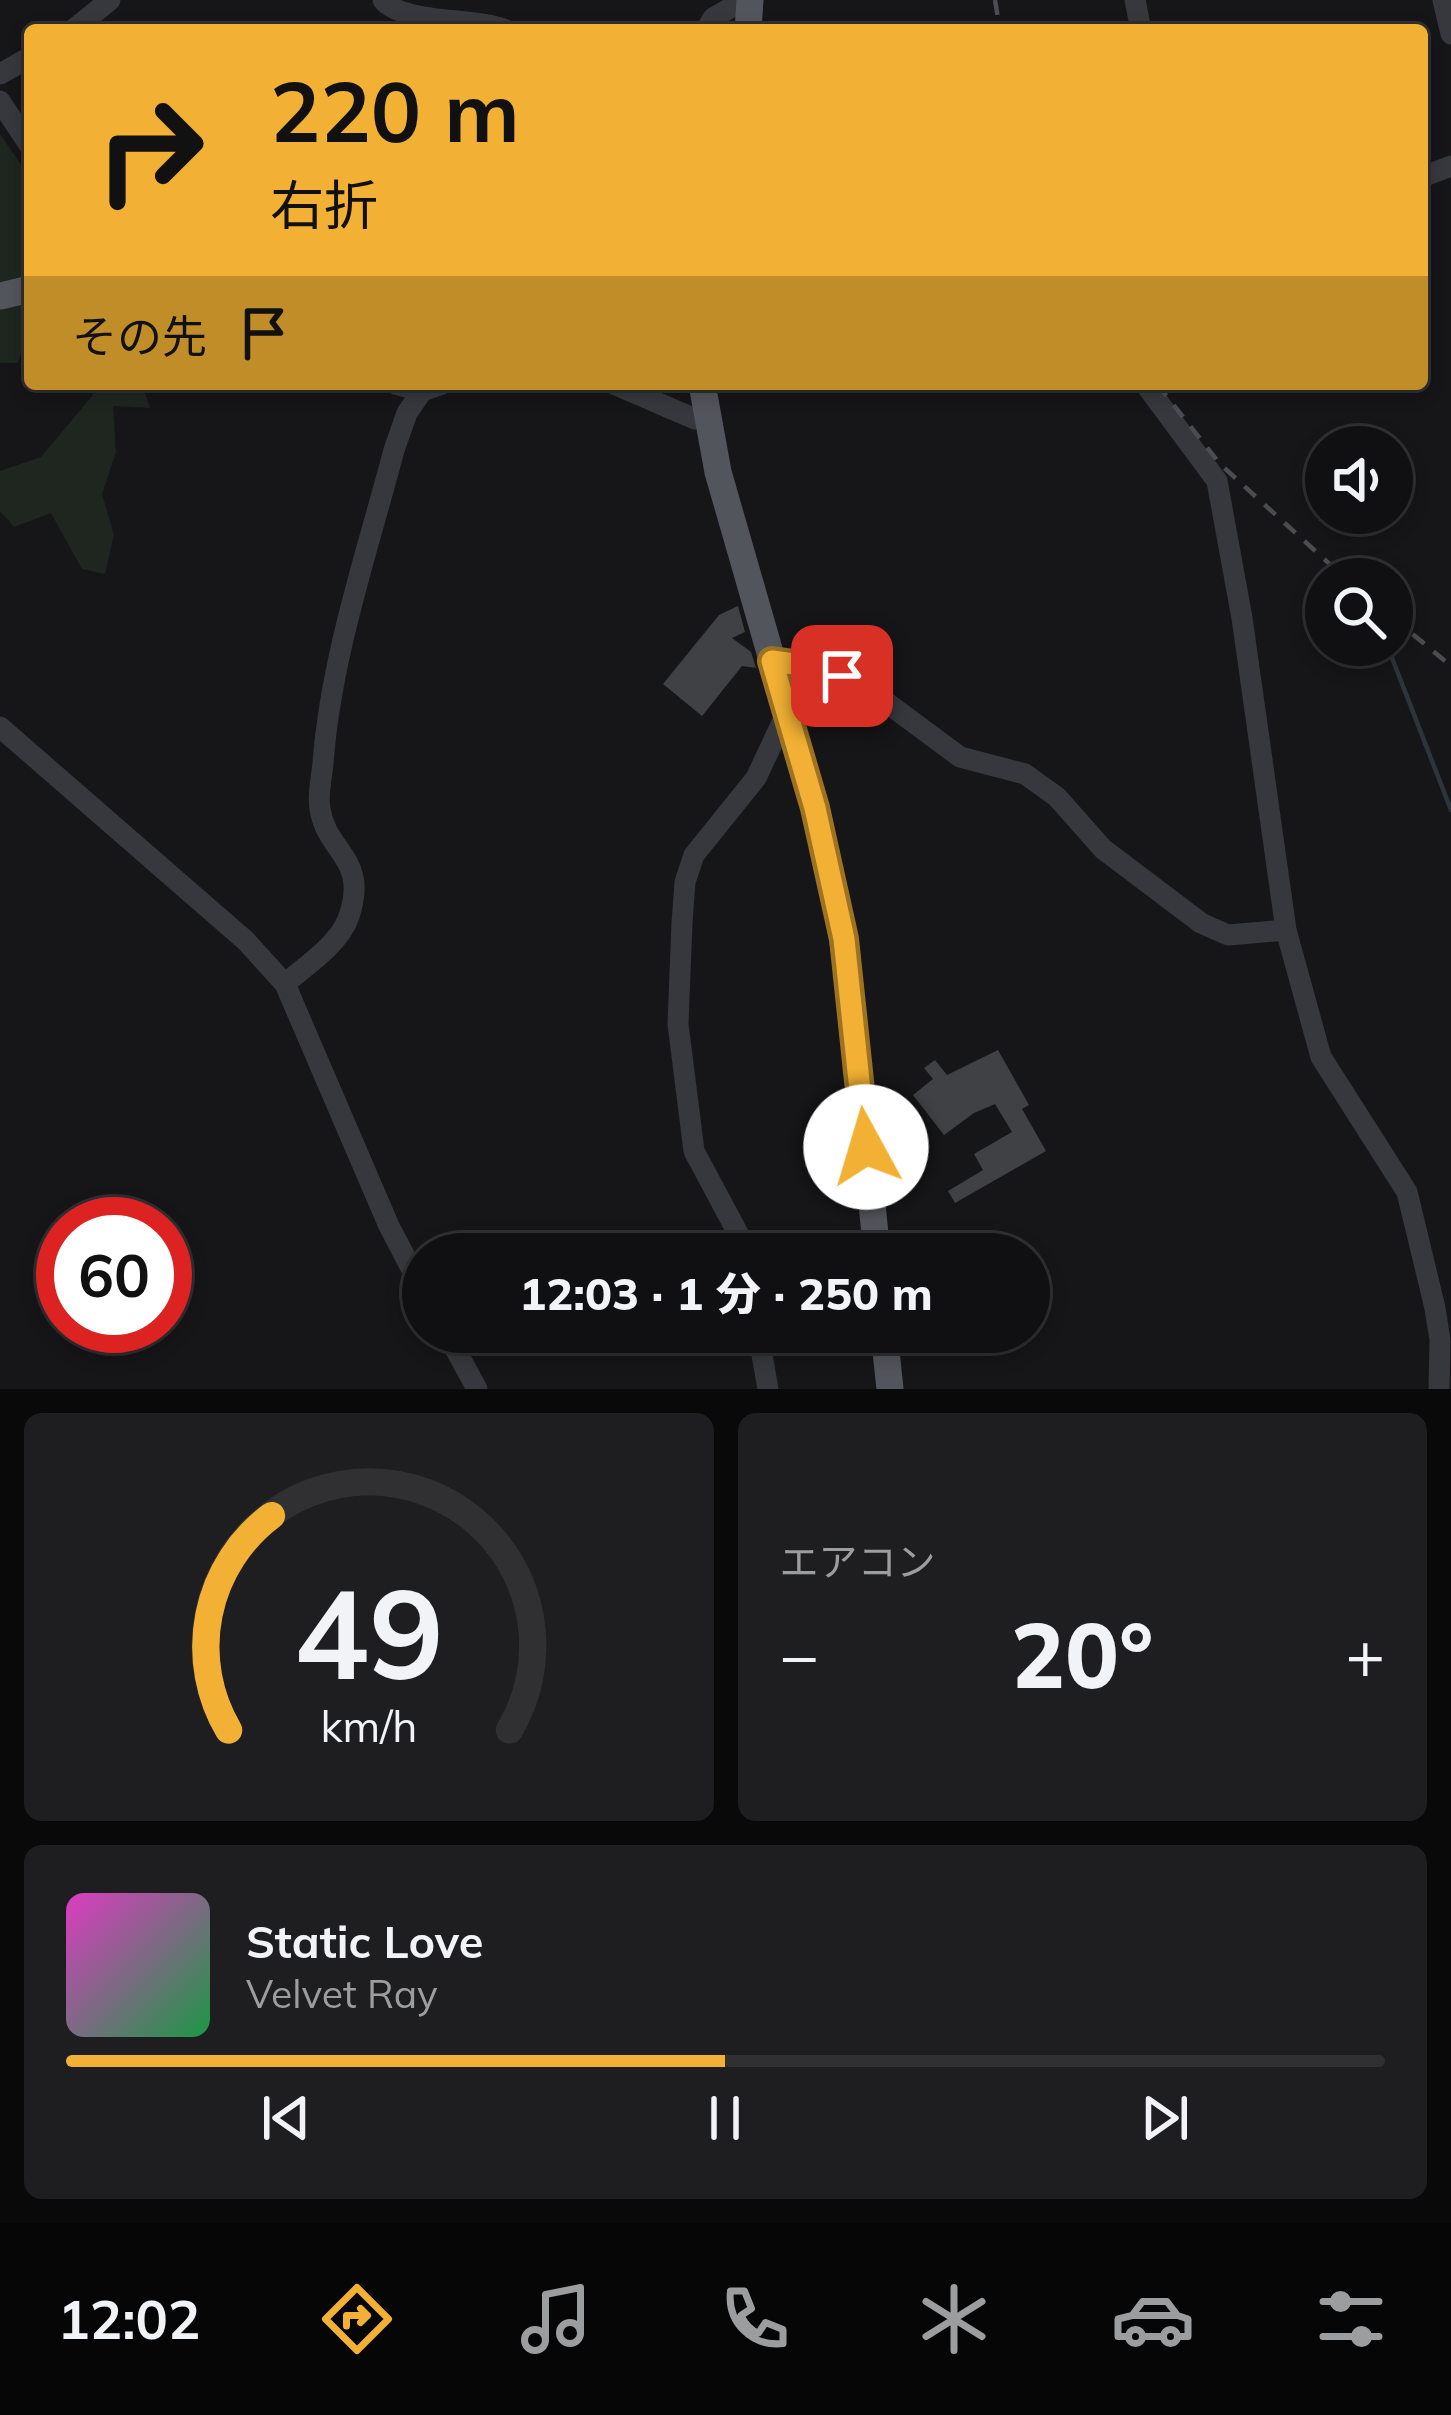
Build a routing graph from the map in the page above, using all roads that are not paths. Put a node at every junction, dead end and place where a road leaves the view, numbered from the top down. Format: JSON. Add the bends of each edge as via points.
{"nodes":[{"id":1,"x":110,"y":0,"type":"edge"},
{"id":2,"x":383,"y":0,"type":"edge"},
{"id":3,"x":747,"y":0,"type":"edge"},
{"id":4,"x":1443,"y":0,"type":"edge"},
{"id":5,"x":81,"y":24,"type":"edge"},
{"id":6,"x":489,"y":24,"type":"edge"},
{"id":7,"x":710,"y":24,"type":"edge"},
{"id":8,"x":1451,"y":34,"type":"edge"},
{"id":9,"x":0,"y":101,"type":"edge"},
{"id":10,"x":24,"y":137,"type":"edge"},
{"id":11,"x":429,"y":390,"type":"edge"},
{"id":12,"x":628,"y":390,"type":"edge"},
{"id":13,"x":703,"y":390,"type":"edge"},
{"id":14,"x":1149,"y":390,"type":"edge"},
{"id":15,"x":705,"y":418,"type":"junction"},
{"id":16,"x":772,"y":661,"type":"junction"},
{"id":17,"x":788,"y":712,"type":"junction"},
{"id":18,"x":0,"y":727,"type":"edge"},
{"id":19,"x":1286,"y":930,"type":"junction"},
{"id":20,"x":285,"y":984,"type":"junction"},
{"id":21,"x":738,"y":1233,"type":"edge"},
{"id":22,"x":875,"y":1233,"type":"edge"},
{"id":23,"x":402,"y":1251,"type":"edge"},
{"id":24,"x":457,"y":1353,"type":"edge"},
{"id":25,"x":762,"y":1353,"type":"edge"},
{"id":26,"x":886,"y":1353,"type":"edge"},
{"id":27,"x":477,"y":1389,"type":"edge"},
{"id":28,"x":768,"y":1389,"type":"edge"},
{"id":29,"x":890,"y":1389,"type":"edge"},
{"id":30,"x":1439,"y":1389,"type":"edge"}],
"edges":[{"from":1,"to":5,"type":"street"},
{"from":2,"to":6,"type":"street","via":[[405,14]]},
{"from":3,"to":7,"type":"street"},
{"from":4,"to":8,"type":"street"},
{"from":9,"to":10,"type":"street"},
{"from":11,"to":20,"type":"street","via":[[407,413],[394,450],[326,718],[319,808],[348,857],[353,898],[338,936]]},
{"from":12,"to":15,"type":"street"},
{"from":13,"to":15,"type":"main road"},
{"from":14,"to":19,"type":"street","via":[[1217,481]]},
{"from":15,"to":16,"type":"main road"},
{"from":16,"to":17,"type":"main road"},
{"from":16,"to":19,"type":"street","via":[[842,676],[960,758],[1025,774],[1057,796],[1103,849],[1201,923],[1228,935]]},
{"from":17,"to":21,"type":"street","via":[[756,778],[694,854],[685,882],[678,1024],[694,1151]]},
{"from":17,"to":22,"type":"main road","via":[[844,939]]},
{"from":18,"to":20,"type":"street"},
{"from":19,"to":30,"type":"street","via":[[1321,1057],[1407,1192],[1436,1308]]},
{"from":20,"to":23,"type":"street"},
{"from":24,"to":27,"type":"street"},
{"from":25,"to":28,"type":"street"},
{"from":26,"to":29,"type":"main road"}]}
